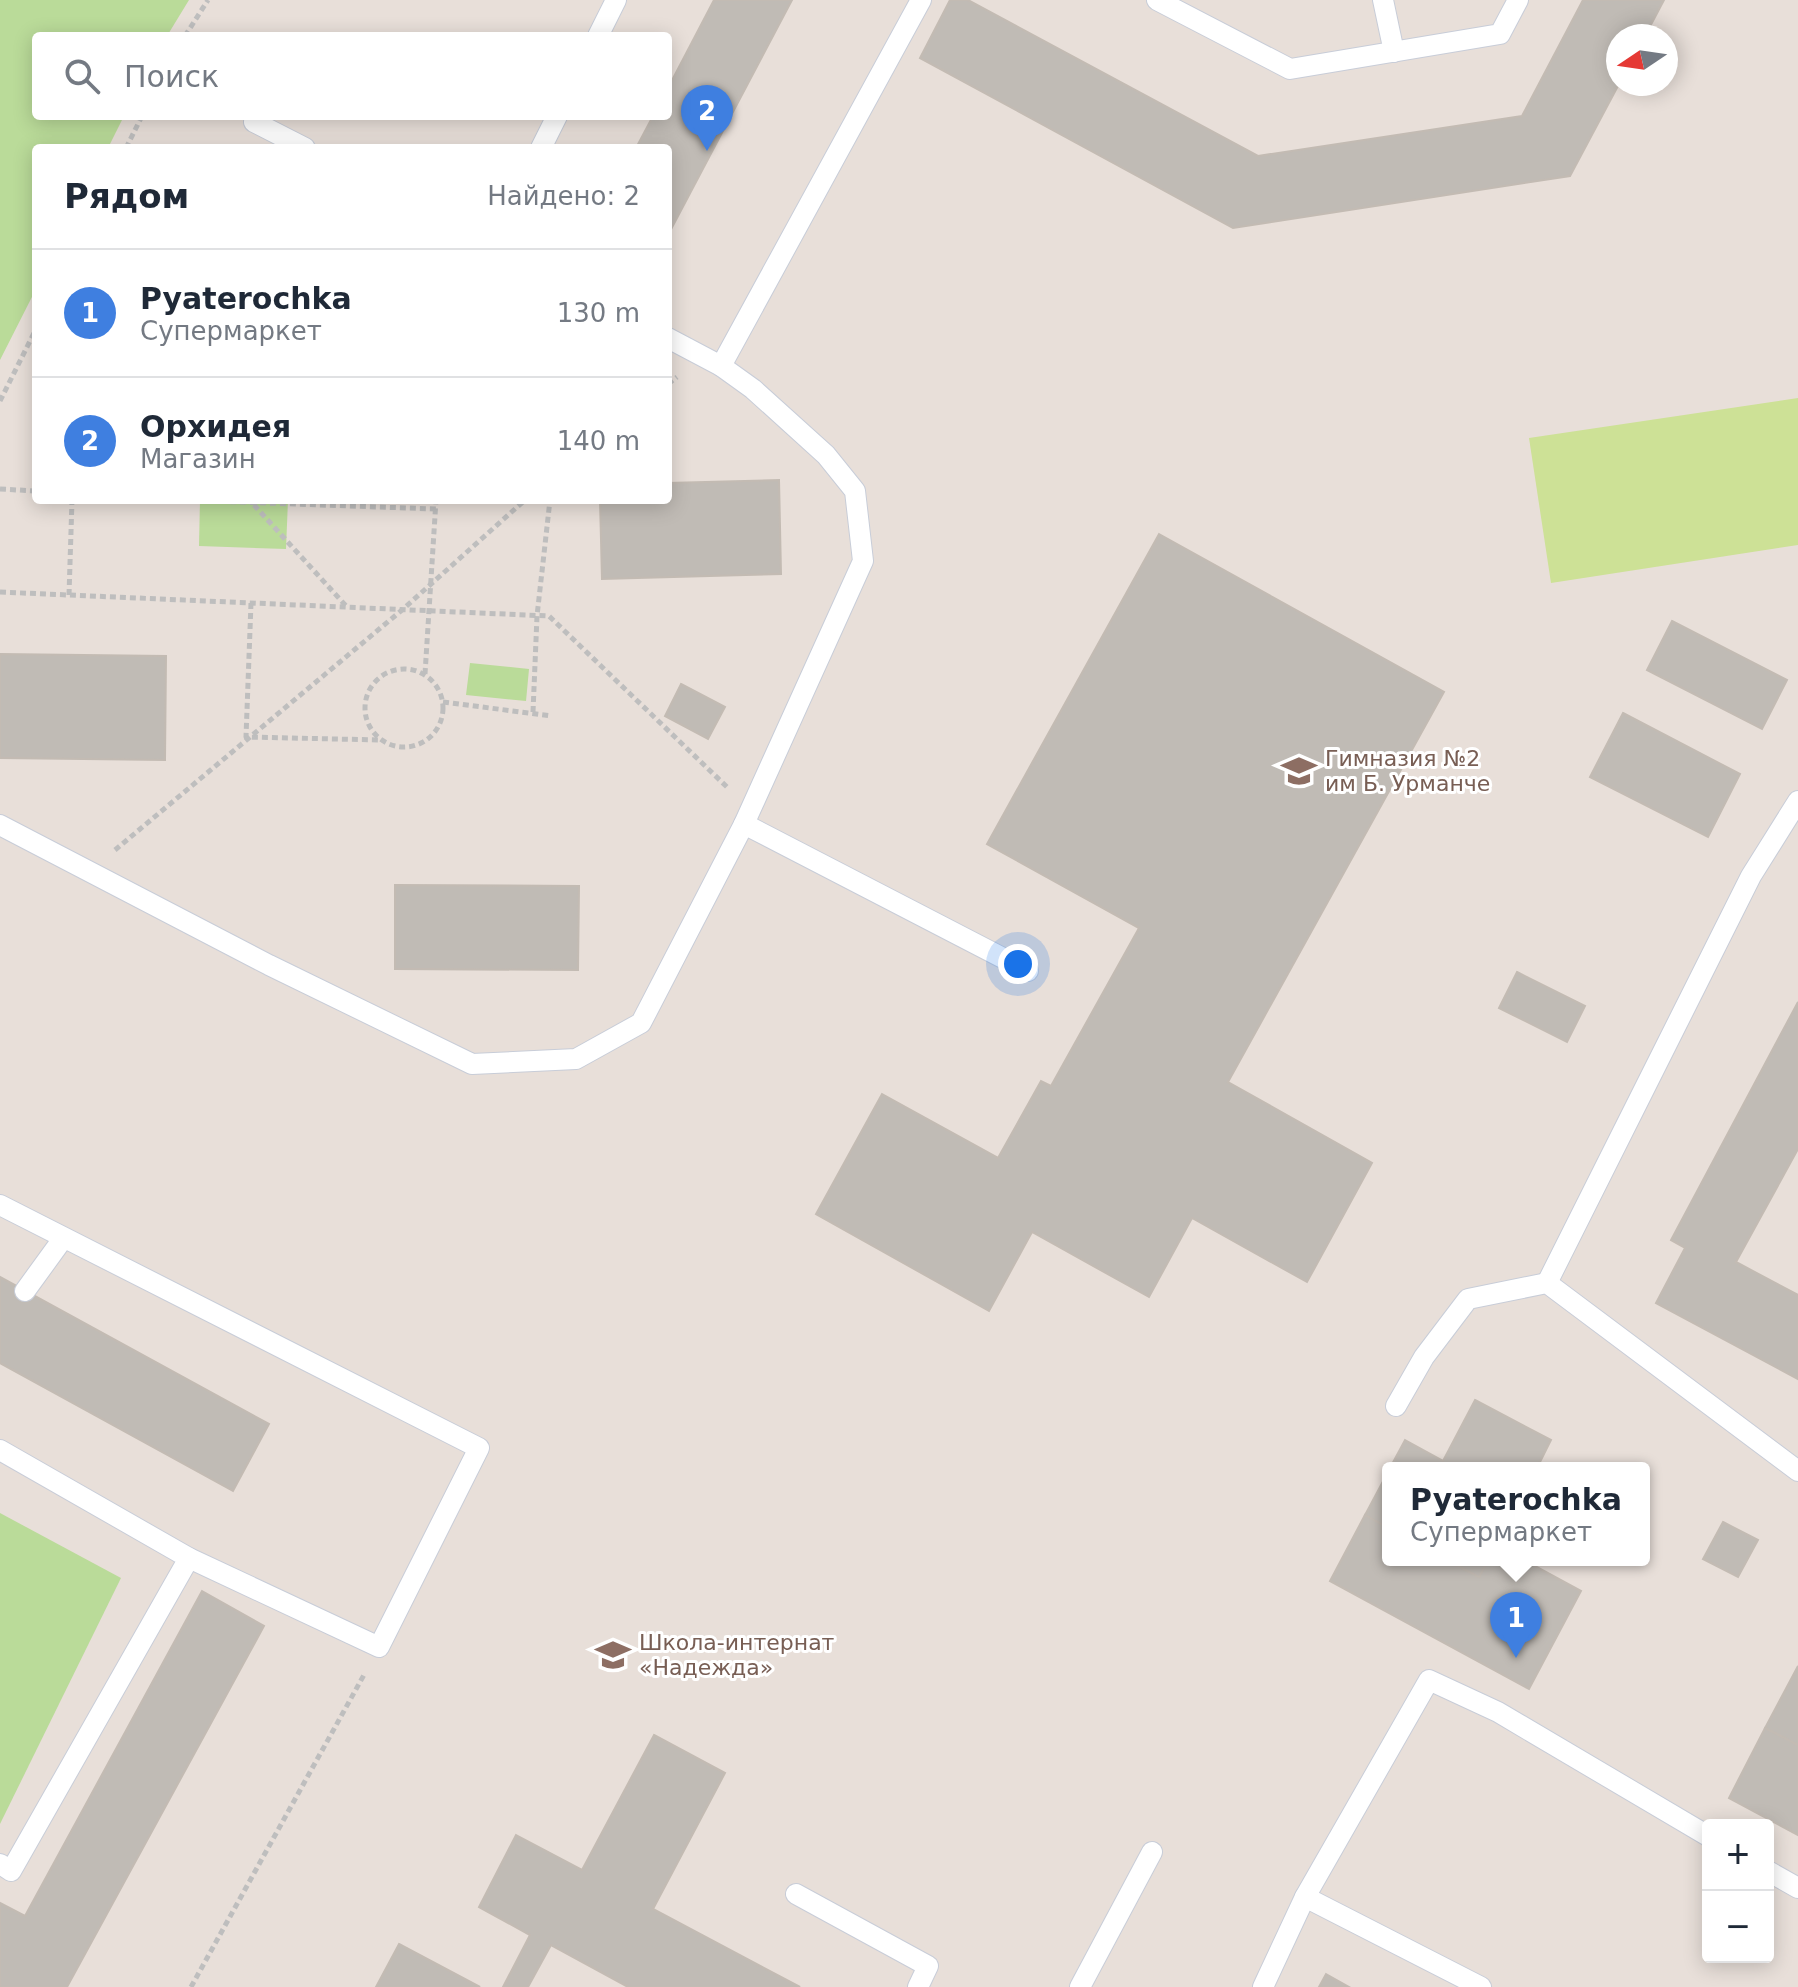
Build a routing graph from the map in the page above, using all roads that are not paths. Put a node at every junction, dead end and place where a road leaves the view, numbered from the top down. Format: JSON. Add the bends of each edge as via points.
{"nodes":[{"id":1,"x":616,"y":0,"type":"edge"},
{"id":2,"x":921,"y":0,"type":"edge"},
{"id":3,"x":1157,"y":0,"type":"edge"},
{"id":4,"x":1383,"y":0,"type":"edge"},
{"id":5,"x":1518,"y":0,"type":"edge"},
{"id":6,"x":600,"y":32,"type":"edge"},
{"id":7,"x":1394,"y":52,"type":"junction"},
{"id":8,"x":555,"y":120,"type":"edge"},
{"id":9,"x":254,"y":122,"type":"dead end"},
{"id":10,"x":297,"y":144,"type":"edge"},
{"id":11,"x":543,"y":144,"type":"edge"},
{"id":12,"x":672,"y":340,"type":"edge"},
{"id":13,"x":721,"y":366,"type":"junction"},
{"id":14,"x":1798,"y":801,"type":"edge"},
{"id":15,"x":748,"y":816,"type":"junction"},
{"id":16,"x":0,"y":825,"type":"edge"},
{"id":17,"x":1028,"y":971,"type":"dead end"},
{"id":18,"x":0,"y":1205,"type":"edge"},
{"id":19,"x":62,"y":1240,"type":"junction"},
{"id":20,"x":1547,"y":1283,"type":"junction"},
{"id":21,"x":25,"y":1291,"type":"dead end"},
{"id":22,"x":1396,"y":1406,"type":"dead end"},
{"id":23,"x":0,"y":1450,"type":"edge"},
{"id":24,"x":1798,"y":1471,"type":"edge"},
{"id":25,"x":189,"y":1558,"type":"junction"},
{"id":26,"x":1702,"y":1832,"type":"edge"},
{"id":27,"x":1152,"y":1852,"type":"dead end"},
{"id":28,"x":0,"y":1864,"type":"edge"},
{"id":29,"x":1774,"y":1874,"type":"edge"},
{"id":30,"x":1798,"y":1888,"type":"edge"},
{"id":31,"x":796,"y":1894,"type":"dead end"},
{"id":32,"x":1305,"y":1897,"type":"junction"},
{"id":33,"x":918,"y":1987,"type":"edge"},
{"id":34,"x":1080,"y":1987,"type":"edge"},
{"id":35,"x":1263,"y":1987,"type":"edge"},
{"id":36,"x":1481,"y":1987,"type":"edge"}],
"edges":[{"from":1,"to":6,"type":"lane"},
{"from":2,"to":13,"type":"lane"},
{"from":3,"to":7,"type":"lane","via":[[1290,69]]},
{"from":4,"to":7,"type":"lane"},
{"from":5,"to":7,"type":"lane","via":[[1500,34]]},
{"from":8,"to":11,"type":"lane"},
{"from":9,"to":10,"type":"lane"},
{"from":12,"to":13,"type":"lane"},
{"from":13,"to":15,"type":"lane","via":[[826,455],[855,491],[863,561]]},
{"from":14,"to":20,"type":"lane","via":[[1751,876]]},
{"from":15,"to":16,"type":"lane","via":[[641,1023],[576,1059],[472,1064]]},
{"from":15,"to":17,"type":"lane"},
{"from":18,"to":19,"type":"lane"},
{"from":19,"to":21,"type":"lane"},
{"from":19,"to":25,"type":"lane","via":[[479,1448],[379,1647]]},
{"from":20,"to":22,"type":"lane","via":[[1468,1299],[1424,1357]]},
{"from":20,"to":24,"type":"lane"},
{"from":23,"to":25,"type":"lane"},
{"from":25,"to":28,"type":"lane","via":[[11,1871]]},
{"from":26,"to":32,"type":"lane","via":[[1498,1712],[1429,1680]]},
{"from":27,"to":34,"type":"lane"},
{"from":29,"to":30,"type":"lane"},
{"from":31,"to":33,"type":"lane","via":[[928,1966]]},
{"from":32,"to":35,"type":"lane"},
{"from":32,"to":36,"type":"lane"}]}
